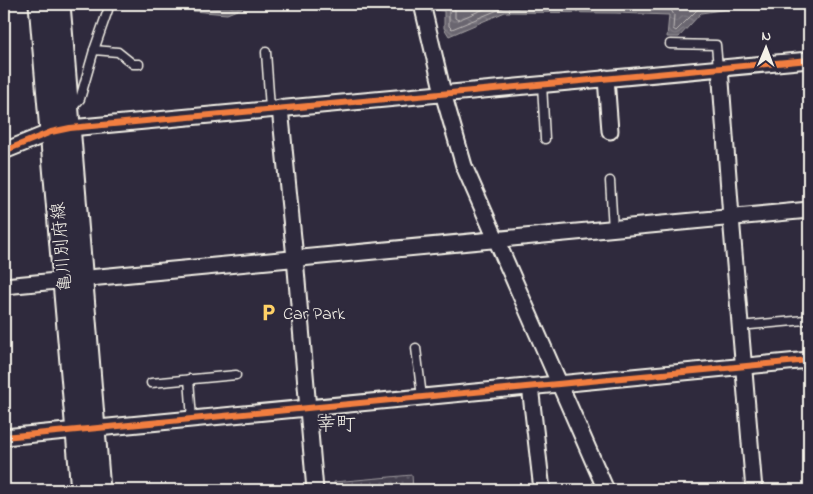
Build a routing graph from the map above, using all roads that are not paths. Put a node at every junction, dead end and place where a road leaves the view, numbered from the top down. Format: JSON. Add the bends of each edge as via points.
{"nodes":[{"id":1,"x":40,"y":4,"type":"edge"},
{"id":2,"x":59,"y":4,"type":"edge"},
{"id":3,"x":422,"y":4,"type":"edge"},
{"id":4,"x":108,"y":10,"type":"dead end"},
{"id":5,"x":670,"y":44,"type":"dead end"},
{"id":6,"x":94,"y":50,"type":"junction"},
{"id":7,"x":266,"y":52,"type":"dead end"},
{"id":8,"x":809,"y":60,"type":"edge"},
{"id":9,"x":139,"y":64,"type":"dead end"},
{"id":10,"x":719,"y":68,"type":"junction"},
{"id":11,"x":606,"y":78,"type":"junction"},
{"id":12,"x":542,"y":84,"type":"junction"},
{"id":13,"x":443,"y":92,"type":"junction"},
{"id":14,"x":275,"y":108,"type":"junction"},
{"id":15,"x":63,"y":124,"type":"junction"},
{"id":16,"x":610,"y":130,"type":"dead end"},
{"id":17,"x":545,"y":140,"type":"dead end"},
{"id":18,"x":4,"y":150,"type":"edge"},
{"id":19,"x":610,"y":181,"type":"dead end"},
{"id":20,"x":809,"y":210,"type":"edge"},
{"id":21,"x":731,"y":217,"type":"junction"},
{"id":22,"x":613,"y":229,"type":"junction"},
{"id":23,"x":496,"y":240,"type":"junction"},
{"id":24,"x":295,"y":258,"type":"junction"},
{"id":25,"x":73,"y":280,"type":"junction"},
{"id":26,"x":4,"y":286,"type":"edge"},
{"id":27,"x":805,"y":320,"type":"dead end"},
{"id":28,"x":740,"y":326,"type":"junction"},
{"id":29,"x":416,"y":348,"type":"dead end"},
{"id":30,"x":809,"y":360,"type":"edge"},
{"id":31,"x":743,"y":367,"type":"junction"},
{"id":32,"x":236,"y":375,"type":"dead end"},
{"id":33,"x":189,"y":379,"type":"junction"},
{"id":34,"x":151,"y":383,"type":"dead end"},
{"id":35,"x":558,"y":384,"type":"junction"},
{"id":36,"x":530,"y":386,"type":"junction"},
{"id":37,"x":422,"y":397,"type":"junction"},
{"id":38,"x":308,"y":408,"type":"junction"},
{"id":39,"x":192,"y":420,"type":"junction"},
{"id":40,"x":85,"y":429,"type":"junction"},
{"id":41,"x":4,"y":437,"type":"edge"},
{"id":42,"x":82,"y":490,"type":"edge"},
{"id":43,"x":99,"y":490,"type":"edge"},
{"id":44,"x":315,"y":490,"type":"edge"},
{"id":45,"x":542,"y":490,"type":"edge"},
{"id":46,"x":606,"y":490,"type":"edge"},
{"id":47,"x":754,"y":490,"type":"edge"}],
"edges":[{"from":1,"to":15,"type":"main road","name":"亀川別府線"},
{"from":2,"to":15,"type":"main road","name":"亀川別府線"},
{"from":3,"to":13,"type":"street"},
{"from":4,"to":6,"type":"lane"},
{"from":5,"to":10,"type":"lane","via":[[716,45]]},
{"from":6,"to":9,"type":"lane","via":[[118,52],[133,64]]},
{"from":6,"to":15,"type":"lane","via":[[80,99]]},
{"from":7,"to":14,"type":"lane"},
{"from":8,"to":10,"type":"street"},
{"from":10,"to":11,"type":"street"},
{"from":10,"to":21,"type":"street"},
{"from":11,"to":12,"type":"street"},
{"from":11,"to":16,"type":"street"},
{"from":12,"to":13,"type":"street"},
{"from":12,"to":17,"type":"lane"},
{"from":13,"to":14,"type":"street"},
{"from":13,"to":23,"type":"street","via":[[464,166]]},
{"from":14,"to":15,"type":"street"},
{"from":14,"to":24,"type":"street"},
{"from":15,"to":18,"type":"street"},
{"from":15,"to":25,"type":"main road","name":"亀川別府線"},
{"from":19,"to":22,"type":"lane"},
{"from":20,"to":21,"type":"street"},
{"from":21,"to":22,"type":"street"},
{"from":21,"to":28,"type":"street"},
{"from":22,"to":23,"type":"street"},
{"from":23,"to":24,"type":"street"},
{"from":23,"to":35,"type":"street"},
{"from":24,"to":25,"type":"street"},
{"from":24,"to":38,"type":"street"},
{"from":25,"to":26,"type":"street"},
{"from":25,"to":40,"type":"main road","name":"亀川別府線"},
{"from":27,"to":28,"type":"lane"},
{"from":28,"to":31,"type":"street"},
{"from":29,"to":37,"type":"lane"},
{"from":30,"to":31,"type":"street"},
{"from":31,"to":35,"type":"street"},
{"from":31,"to":47,"type":"street"},
{"from":32,"to":33,"type":"lane"},
{"from":33,"to":34,"type":"lane"},
{"from":33,"to":39,"type":"lane"},
{"from":35,"to":36,"type":"street"},
{"from":35,"to":46,"type":"street"},
{"from":36,"to":37,"type":"street"},
{"from":36,"to":45,"type":"street"},
{"from":37,"to":38,"type":"street"},
{"from":38,"to":39,"type":"street"},
{"from":38,"to":44,"type":"street"},
{"from":39,"to":40,"type":"street"},
{"from":40,"to":41,"type":"street"},
{"from":40,"to":42,"type":"main road","name":"亀川別府線"},
{"from":40,"to":43,"type":"main road","name":"亀川別府線"}]}
